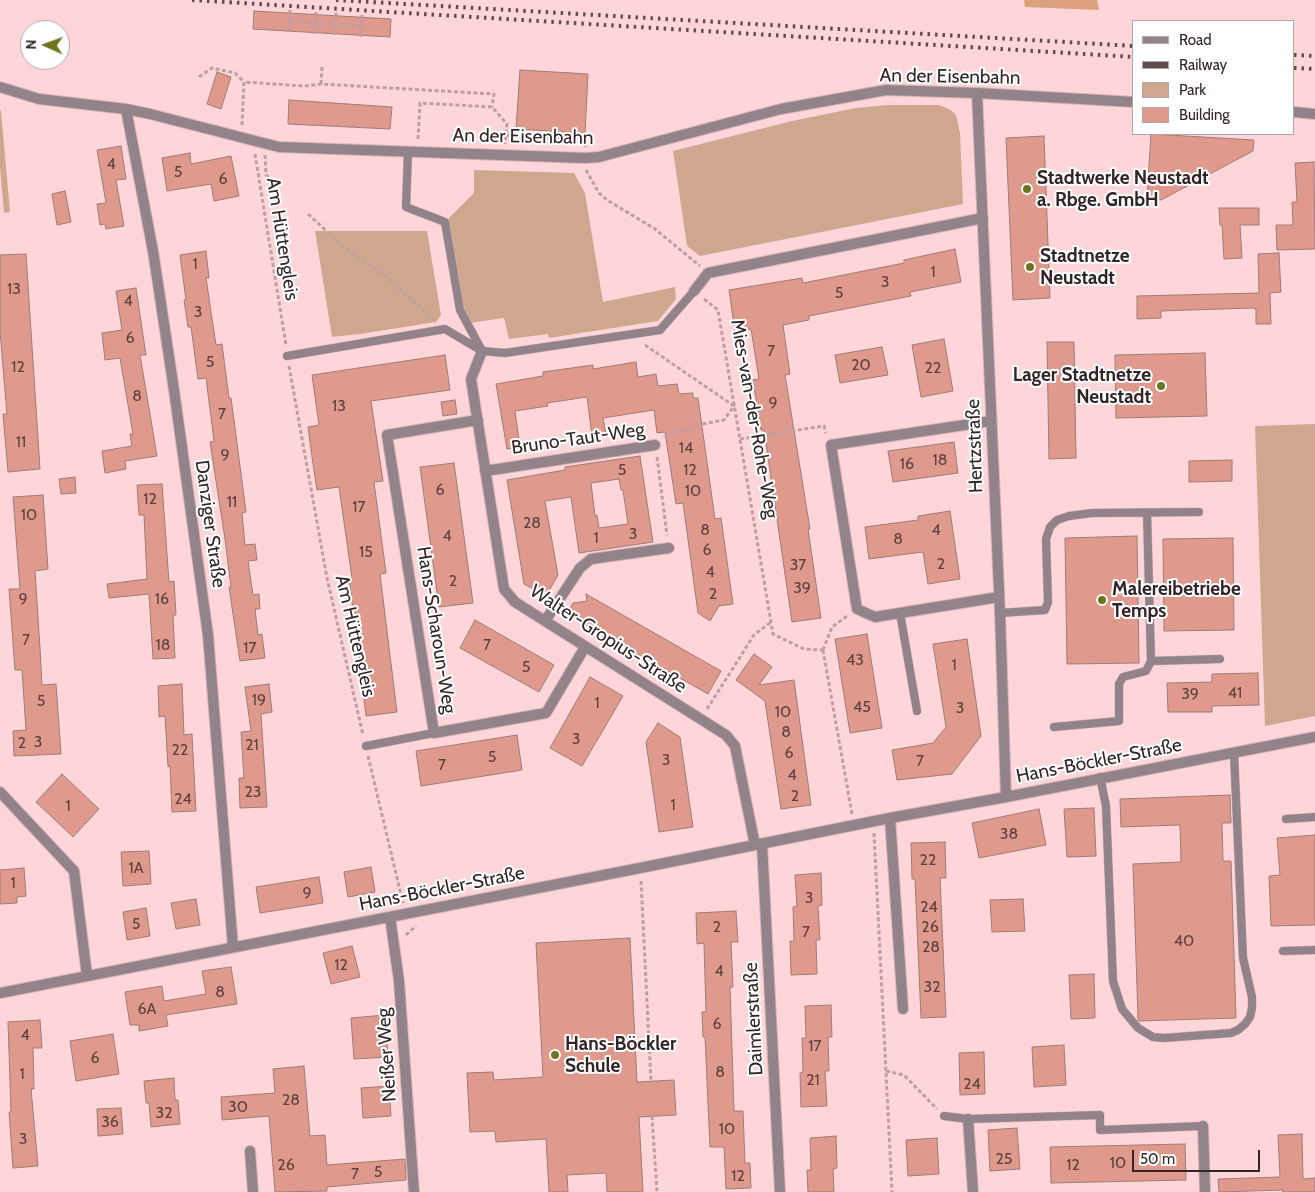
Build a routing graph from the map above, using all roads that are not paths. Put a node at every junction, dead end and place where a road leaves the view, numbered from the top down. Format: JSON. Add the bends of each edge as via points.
{"nodes":[{"id":1,"x":0,"y":87,"type":"edge"},
{"id":2,"x":977,"y":93,"type":"junction"},
{"id":3,"x":1132,"y":102,"type":"edge"},
{"id":4,"x":126,"y":109,"type":"junction"},
{"id":5,"x":1295,"y":112,"type":"edge"},
{"id":6,"x":1315,"y":114,"type":"edge"},
{"id":7,"x":412,"y":152,"type":"junction"},
{"id":8,"x":983,"y":218,"type":"junction"},
{"id":9,"x":694,"y":291,"type":"joint"},
{"id":10,"x":482,"y":351,"type":"junction"},
{"id":11,"x":288,"y":356,"type":"road end"},
{"id":12,"x":478,"y":420,"type":"junction"},
{"id":13,"x":991,"y":421,"type":"junction"},
{"id":14,"x":656,"y":445,"type":"road end"},
{"id":15,"x":485,"y":471,"type":"junction"},
{"id":16,"x":1147,"y":512,"type":"junction"},
{"id":17,"x":1199,"y":512,"type":"dead end"},
{"id":18,"x":669,"y":548,"type":"road end"},
{"id":19,"x":999,"y":596,"type":"junction"},
{"id":20,"x":900,"y":613,"type":"junction"},
{"id":21,"x":1000,"y":613,"type":"junction"},
{"id":22,"x":546,"y":622,"type":"junction"},
{"id":23,"x":585,"y":647,"type":"junction"},
{"id":24,"x":1220,"y":659,"type":"dead end"},
{"id":25,"x":1151,"y":661,"type":"junction"},
{"id":26,"x":917,"y":711,"type":"dead end"},
{"id":27,"x":1054,"y":726,"type":"dead end"},
{"id":28,"x":434,"y":733,"type":"junction"},
{"id":29,"x":1315,"y":737,"type":"edge"},
{"id":30,"x":366,"y":746,"type":"road end"},
{"id":31,"x":1234,"y":753,"type":"junction"},
{"id":32,"x":1100,"y":777,"type":"junction"},
{"id":33,"x":0,"y":792,"type":"edge"},
{"id":34,"x":1006,"y":797,"type":"junction"},
{"id":35,"x":1315,"y":817,"type":"edge"},
{"id":36,"x":890,"y":818,"type":"junction"},
{"id":37,"x":1286,"y":819,"type":"dead end"},
{"id":38,"x":758,"y":845,"type":"junction"},
{"id":39,"x":390,"y":917,"type":"junction"},
{"id":40,"x":233,"y":947,"type":"junction"},
{"id":41,"x":1315,"y":950,"type":"edge"},
{"id":42,"x":1283,"y":951,"type":"dead end"},
{"id":43,"x":87,"y":976,"type":"junction"},
{"id":44,"x":0,"y":993,"type":"edge"},
{"id":45,"x":903,"y":1009,"type":"dead end"},
{"id":46,"x":944,"y":1116,"type":"road end"},
{"id":47,"x":968,"y":1119,"type":"junction"},
{"id":48,"x":1203,"y":1126,"type":"joint"},
{"id":49,"x":250,"y":1151,"type":"dead end"},
{"id":50,"x":253,"y":1192,"type":"edge"},
{"id":51,"x":414,"y":1192,"type":"edge"},
{"id":52,"x":780,"y":1192,"type":"edge"},
{"id":53,"x":972,"y":1192,"type":"edge"},
{"id":54,"x":1205,"y":1192,"type":"edge"}],
"edges":[{"from":1,"to":4,"type":"street","name":"An der Eisenbahn","via":[[39,99]]},
{"from":2,"to":3,"type":"street","name":"An der Eisenbahn"},
{"from":2,"to":7,"type":"street","name":"An der Eisenbahn","via":[[886,90],[781,109],[599,157]]},
{"from":2,"to":8,"type":"street","name":"Hertzstraße"},
{"from":4,"to":7,"type":"street","name":"An der Eisenbahn","via":[[288,148]]},
{"from":4,"to":40,"type":"street","name":"Danziger Straße","via":[[153,250],[208,635]]},
{"from":5,"to":6,"type":"street"},
{"from":7,"to":10,"type":"lane","via":[[406,208],[445,222],[460,310]]},
{"from":8,"to":9,"type":"street","via":[[708,273]]},
{"from":8,"to":13,"type":"street","name":"Hertzstraße"},
{"from":9,"to":10,"type":"lane","via":[[660,330],[505,353]]},
{"from":10,"to":11,"type":"lane","via":[[444,329]]},
{"from":10,"to":12,"type":"street","name":"Walter-Gropius-Straße","via":[[471,379]]},
{"from":12,"to":15,"type":"street","name":"Walter-Gropius-Straße"},
{"from":12,"to":28,"type":"street","name":"Hans-Scharoun-Weg","via":[[387,435]]},
{"from":13,"to":19,"type":"street","name":"Hertzstraße"},
{"from":13,"to":20,"type":"street","via":[[831,445],[857,609],[875,617]]},
{"from":14,"to":15,"type":"street","name":"Bruno-Taut-Weg"},
{"from":15,"to":22,"type":"street","name":"Walter-Gropius-Straße","via":[[504,589],[516,602]]},
{"from":16,"to":17,"type":"lane"},
{"from":16,"to":21,"type":"lane","via":[[1092,513],[1057,520],[1050,527],[1046,539],[1048,602],[1045,610]]},
{"from":16,"to":25,"type":"lane"},
{"from":18,"to":22,"type":"street","via":[[591,559],[580,568]]},
{"from":19,"to":20,"type":"street"},
{"from":19,"to":21,"type":"street","name":"Hertzstraße"},
{"from":20,"to":26,"type":"lane"},
{"from":21,"to":34,"type":"street","name":"Hertzstraße"},
{"from":22,"to":23,"type":"street","name":"Walter-Gropius-Straße"},
{"from":23,"to":28,"type":"street","name":"Hans-Scharoun-Weg","via":[[546,713]]},
{"from":23,"to":38,"type":"street","name":"Walter-Gropius-Straße","via":[[726,735],[735,746]]},
{"from":24,"to":25,"type":"lane"},
{"from":25,"to":27,"type":"lane","via":[[1146,671],[1123,677],[1118,684],[1119,721]]},
{"from":28,"to":30,"type":"lane"},
{"from":29,"to":31,"type":"street","name":"Hans-Böckler-Straße"},
{"from":31,"to":32,"type":"street","name":"Hans-Böckler-Straße"},
{"from":31,"to":32,"type":"lane","via":[[1243,958],[1252,1008],[1245,1024],[1231,1033],[1153,1037],[1138,1028],[1122,1009],[1113,981],[1106,806]]},
{"from":32,"to":34,"type":"street","name":"Hans-Böckler-Straße"},
{"from":33,"to":43,"type":"street","via":[[74,871]]},
{"from":34,"to":36,"type":"street","name":"Hans-Böckler-Straße"},
{"from":35,"to":37,"type":"lane"},
{"from":36,"to":38,"type":"street","name":"Hans-Böckler-Straße"},
{"from":36,"to":45,"type":"street"},
{"from":38,"to":39,"type":"street","name":"Hans-Böckler-Straße"},
{"from":38,"to":52,"type":"street","name":"Daimlerstraße"},
{"from":39,"to":40,"type":"street","name":"Hans-Böckler-Straße"},
{"from":39,"to":51,"type":"street","name":"Neißer Weg","via":[[399,981]]},
{"from":40,"to":43,"type":"street","name":"Hans-Böckler-Straße"},
{"from":41,"to":42,"type":"lane"},
{"from":43,"to":44,"type":"street","name":"Hans-Böckler-Straße"},
{"from":46,"to":47,"type":"lane"},
{"from":47,"to":48,"type":"lane","via":[[1100,1115],[1100,1130]]},
{"from":47,"to":53,"type":"street"},
{"from":48,"to":54,"type":"street"},
{"from":49,"to":50,"type":"street"}]}
